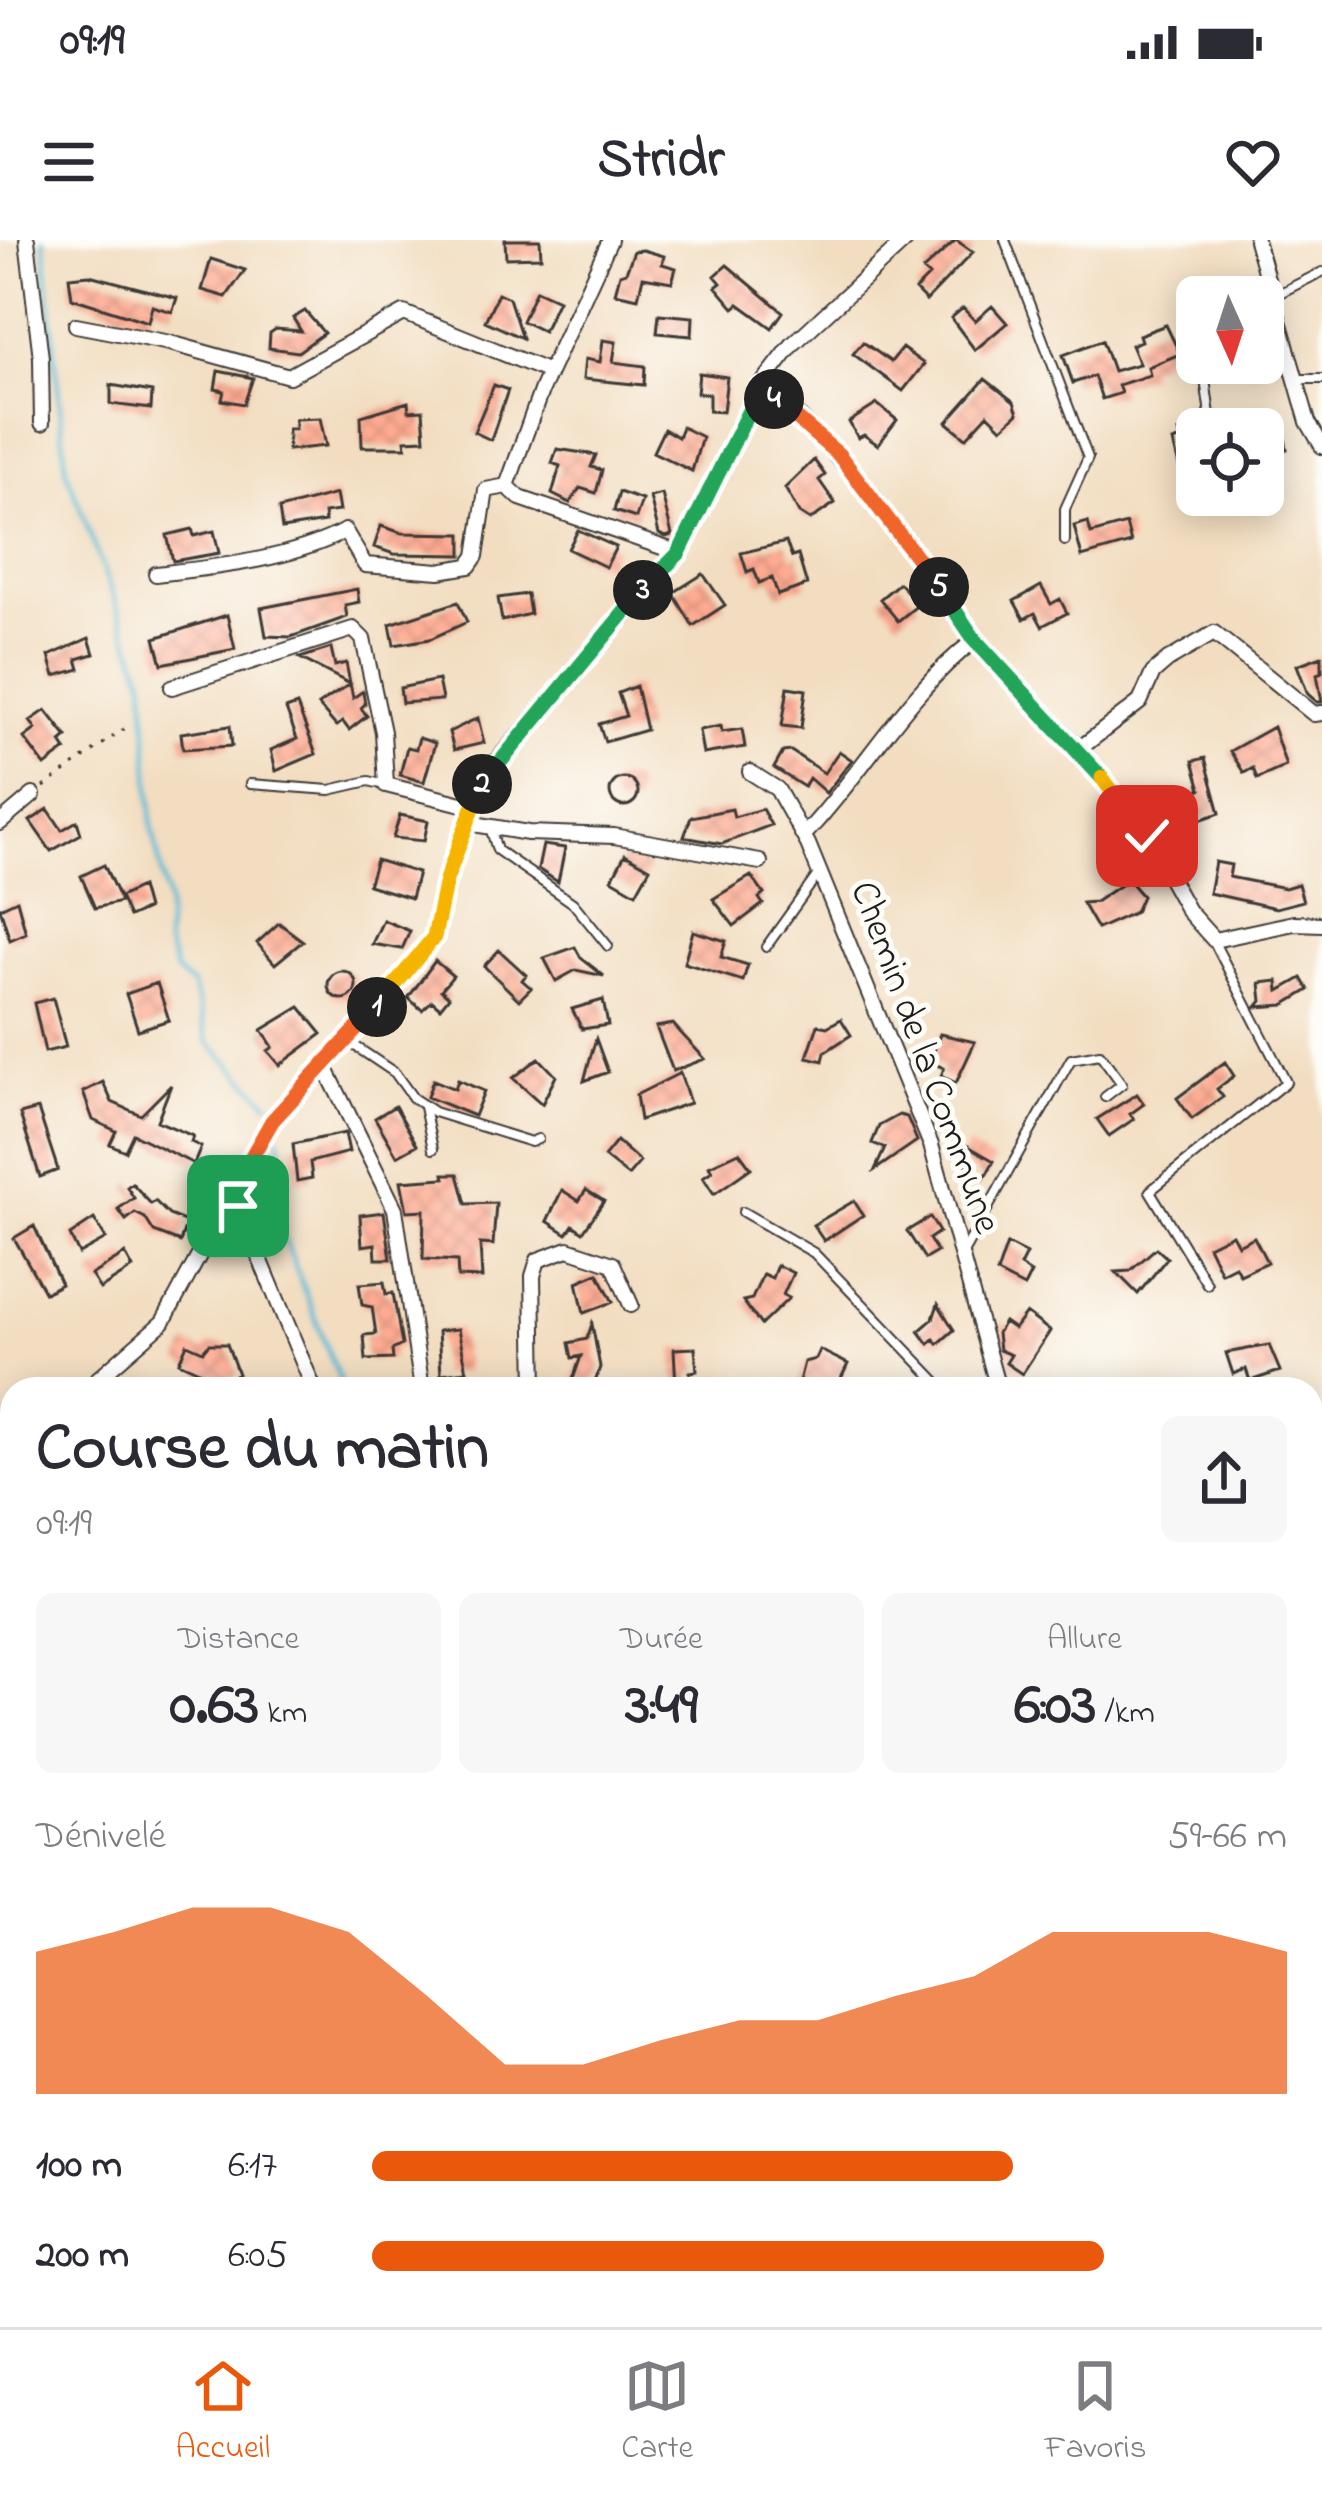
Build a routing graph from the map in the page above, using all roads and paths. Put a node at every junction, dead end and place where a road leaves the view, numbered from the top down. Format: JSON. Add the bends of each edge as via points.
{"nodes":[{"id":1,"x":27,"y":240,"type":"edge"},
{"id":2,"x":610,"y":240,"type":"edge"},
{"id":3,"x":906,"y":240,"type":"edge"},
{"id":4,"x":1005,"y":240,"type":"edge"},
{"id":5,"x":1256,"y":240,"type":"edge"},
{"id":6,"x":1322,"y":272,"type":"edge"},
{"id":7,"x":1267,"y":276,"type":"edge"},
{"id":8,"x":1284,"y":291,"type":"edge"},
{"id":9,"x":76,"y":325,"type":"dead end"},
{"id":10,"x":1284,"y":333,"type":"edge"},
{"id":11,"x":1286,"y":339,"type":"joint"},
{"id":12,"x":549,"y":372,"type":"junction"},
{"id":13,"x":1300,"y":379,"type":"junction"},
{"id":14,"x":1322,"y":379,"type":"edge"},
{"id":15,"x":760,"y":388,"type":"junction"},
{"id":16,"x":42,"y":423,"type":"dead end"},
{"id":17,"x":1322,"y":446,"type":"edge"},
{"id":18,"x":507,"y":486,"type":"junction"},
{"id":19,"x":1065,"y":541,"type":"dead end"},
{"id":20,"x":679,"y":553,"type":"junction"},
{"id":21,"x":156,"y":574,"type":"dead end"},
{"id":22,"x":975,"y":640,"type":"junction"},
{"id":23,"x":172,"y":687,"type":"dead end"},
{"id":24,"x":1322,"y":712,"type":"edge"},
{"id":25,"x":129,"y":725,"type":"dead end"},
{"id":26,"x":1079,"y":749,"type":"junction"},
{"id":27,"x":750,"y":772,"type":"dead end"},
{"id":28,"x":250,"y":784,"type":"dead end"},
{"id":29,"x":386,"y":785,"type":"junction"},
{"id":30,"x":33,"y":795,"type":"joint"},
{"id":31,"x":474,"y":807,"type":"junction"},
{"id":32,"x":468,"y":823,"type":"junction"},
{"id":33,"x":0,"y":824,"type":"edge"},
{"id":34,"x":490,"y":827,"type":"junction"},
{"id":35,"x":803,"y":835,"type":"junction"},
{"id":36,"x":760,"y":862,"type":"dead end"},
{"id":37,"x":820,"y":872,"type":"junction"},
{"id":38,"x":1322,"y":924,"type":"edge"},
{"id":39,"x":1214,"y":940,"type":"junction"},
{"id":40,"x":608,"y":946,"type":"dead end"},
{"id":41,"x":766,"y":947,"type":"dead end"},
{"id":42,"x":348,"y":1041,"type":"junction"},
{"id":43,"x":325,"y":1067,"type":"junction"},
{"id":44,"x":1105,"y":1097,"type":"dead end"},
{"id":45,"x":424,"y":1105,"type":"junction"},
{"id":46,"x":538,"y":1139,"type":"dead end"},
{"id":47,"x":433,"y":1149,"type":"dead end"},
{"id":48,"x":232,"y":1191,"type":"junction"},
{"id":49,"x":743,"y":1212,"type":"dead end"},
{"id":50,"x":963,"y":1255,"type":"junction"},
{"id":51,"x":1207,"y":1284,"type":"dead end"},
{"id":52,"x":632,"y":1305,"type":"dead end"},
{"id":53,"x":100,"y":1377,"type":"edge"},
{"id":54,"x":309,"y":1377,"type":"edge"},
{"id":55,"x":420,"y":1377,"type":"edge"},
{"id":56,"x":535,"y":1377,"type":"edge"},
{"id":57,"x":933,"y":1377,"type":"edge"},
{"id":58,"x":995,"y":1377,"type":"edge"}],
"edges":[{"from":1,"to":16,"type":"street"},
{"from":2,"to":12,"type":"street"},
{"from":3,"to":15,"type":"street","via":[[793,344]]},
{"from":4,"to":19,"type":"lane","via":[[1088,458],[1065,509]]},
{"from":5,"to":7,"type":"street"},
{"from":6,"to":8,"type":"lane"},
{"from":9,"to":12,"type":"street","via":[[289,376],[404,313]]},
{"from":10,"to":11,"type":"street"},
{"from":11,"to":13,"type":"street"},
{"from":12,"to":18,"type":"street"},
{"from":13,"to":14,"type":"lane"},
{"from":13,"to":17,"type":"street"},
{"from":15,"to":20,"type":"street"},
{"from":15,"to":22,"type":"street","via":[[839,455]]},
{"from":18,"to":20,"type":"street"},
{"from":18,"to":21,"type":"street","via":[[486,490],[469,566],[364,566],[345,531],[262,557]]},
{"from":20,"to":31,"type":"street","via":[[487,772]]},
{"from":22,"to":26,"type":"street"},
{"from":22,"to":35,"type":"street","via":[[914,695],[887,739]]},
{"from":23,"to":29,"type":"street","via":[[353,629],[363,639],[383,732]]},
{"from":24,"to":26,"type":"street","via":[[1292,700],[1214,633],[1168,660],[1140,702]]},
{"from":25,"to":30,"type":"path"},
{"from":26,"to":39,"type":"street"},
{"from":27,"to":35,"type":"street","name":"Chemin de la Commune","via":[[778,789]]},
{"from":28,"to":29,"type":"lane"},
{"from":29,"to":31,"type":"street"},
{"from":30,"to":33,"type":"street"},
{"from":31,"to":32,"type":"street"},
{"from":32,"to":34,"type":"street"},
{"from":32,"to":42,"type":"street","via":[[434,937]]},
{"from":34,"to":36,"type":"street","via":[[614,836]]},
{"from":34,"to":40,"type":"lane","via":[[497,850],[573,902]]},
{"from":35,"to":37,"type":"street","name":"Chemin de la Commune"},
{"from":37,"to":41,"type":"lane"},
{"from":37,"to":50,"type":"street","name":"Chemin de la Commune","via":[[931,1145]]},
{"from":38,"to":39,"type":"street"},
{"from":39,"to":51,"type":"lane","via":[[1286,1082],[1150,1191]]},
{"from":42,"to":43,"type":"street"},
{"from":42,"to":45,"type":"lane"},
{"from":43,"to":48,"type":"street","via":[[272,1121]]},
{"from":43,"to":55,"type":"street","via":[[394,1209]]},
{"from":44,"to":50,"type":"lane","via":[[1122,1084],[1100,1054],[1071,1059]]},
{"from":45,"to":46,"type":"lane"},
{"from":45,"to":47,"type":"lane"},
{"from":48,"to":53,"type":"street","via":[[163,1322]]},
{"from":48,"to":54,"type":"street"},
{"from":49,"to":57,"type":"lane","via":[[814,1253]]},
{"from":50,"to":58,"type":"street","name":"Chemin de la Commune"},
{"from":52,"to":56,"type":"street","via":[[613,1264],[568,1249],[538,1260]]}]}
